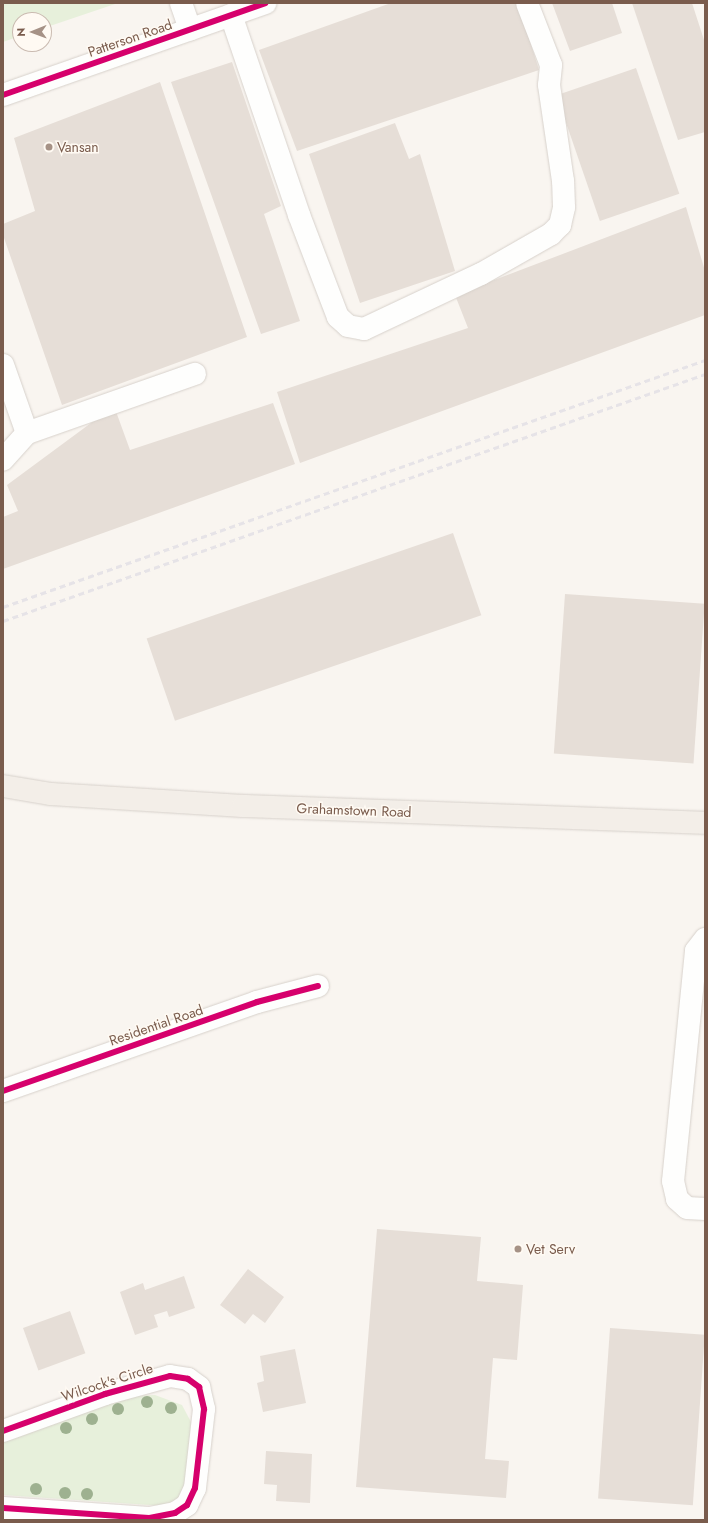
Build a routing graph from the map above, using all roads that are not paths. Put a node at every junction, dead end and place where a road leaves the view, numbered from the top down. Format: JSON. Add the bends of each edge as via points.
{"nodes":[{"id":1,"x":181,"y":3,"type":"edge"},
{"id":2,"x":265,"y":3,"type":"edge"},
{"id":3,"x":527,"y":3,"type":"edge"},
{"id":4,"x":231,"y":15,"type":"junction"},
{"id":5,"x":190,"y":29,"type":"junction"},
{"id":6,"x":3,"y":95,"type":"edge"},
{"id":7,"x":3,"y":365,"type":"edge"},
{"id":8,"x":195,"y":374,"type":"dead end"},
{"id":9,"x":27,"y":433,"type":"junction"},
{"id":10,"x":3,"y":460,"type":"edge"},
{"id":11,"x":3,"y":786,"type":"edge"},
{"id":12,"x":705,"y":823,"type":"edge"},
{"id":13,"x":705,"y":939,"type":"edge"},
{"id":14,"x":318,"y":986,"type":"dead end"},
{"id":15,"x":3,"y":1091,"type":"edge"},
{"id":16,"x":705,"y":1210,"type":"edge"},
{"id":17,"x":3,"y":1431,"type":"edge"},
{"id":18,"x":3,"y":1508,"type":"edge"}],
"edges":[{"from":1,"to":5,"type":"street"},
{"from":2,"to":4,"type":"street","name":"Patterson Road"},
{"from":3,"to":4,"type":"street","via":[[551,65],[549,85],[563,181],[564,207],[560,226],[551,234],[481,274],[364,329],[348,326],[338,317],[299,215]]},
{"from":4,"to":5,"type":"street","name":"Patterson Road"},
{"from":5,"to":6,"type":"street","name":"Patterson Road"},
{"from":7,"to":9,"type":"street"},
{"from":8,"to":9,"type":"street"},
{"from":9,"to":10,"type":"street"},
{"from":11,"to":12,"type":"main road","name":"Grahamstown Road","via":[[50,794],[243,806]]},
{"from":13,"to":16,"type":"street","via":[[696,951],[673,1182],[677,1199],[687,1208]]},
{"from":14,"to":15,"type":"street","name":"Residential Road","via":[[250,1005]]},
{"from":17,"to":18,"type":"street","name":"Wilcock's Circle","via":[[105,1394],[170,1376],[188,1379],[199,1387],[204,1409],[195,1488],[187,1505],[176,1513],[149,1518]]}]}
